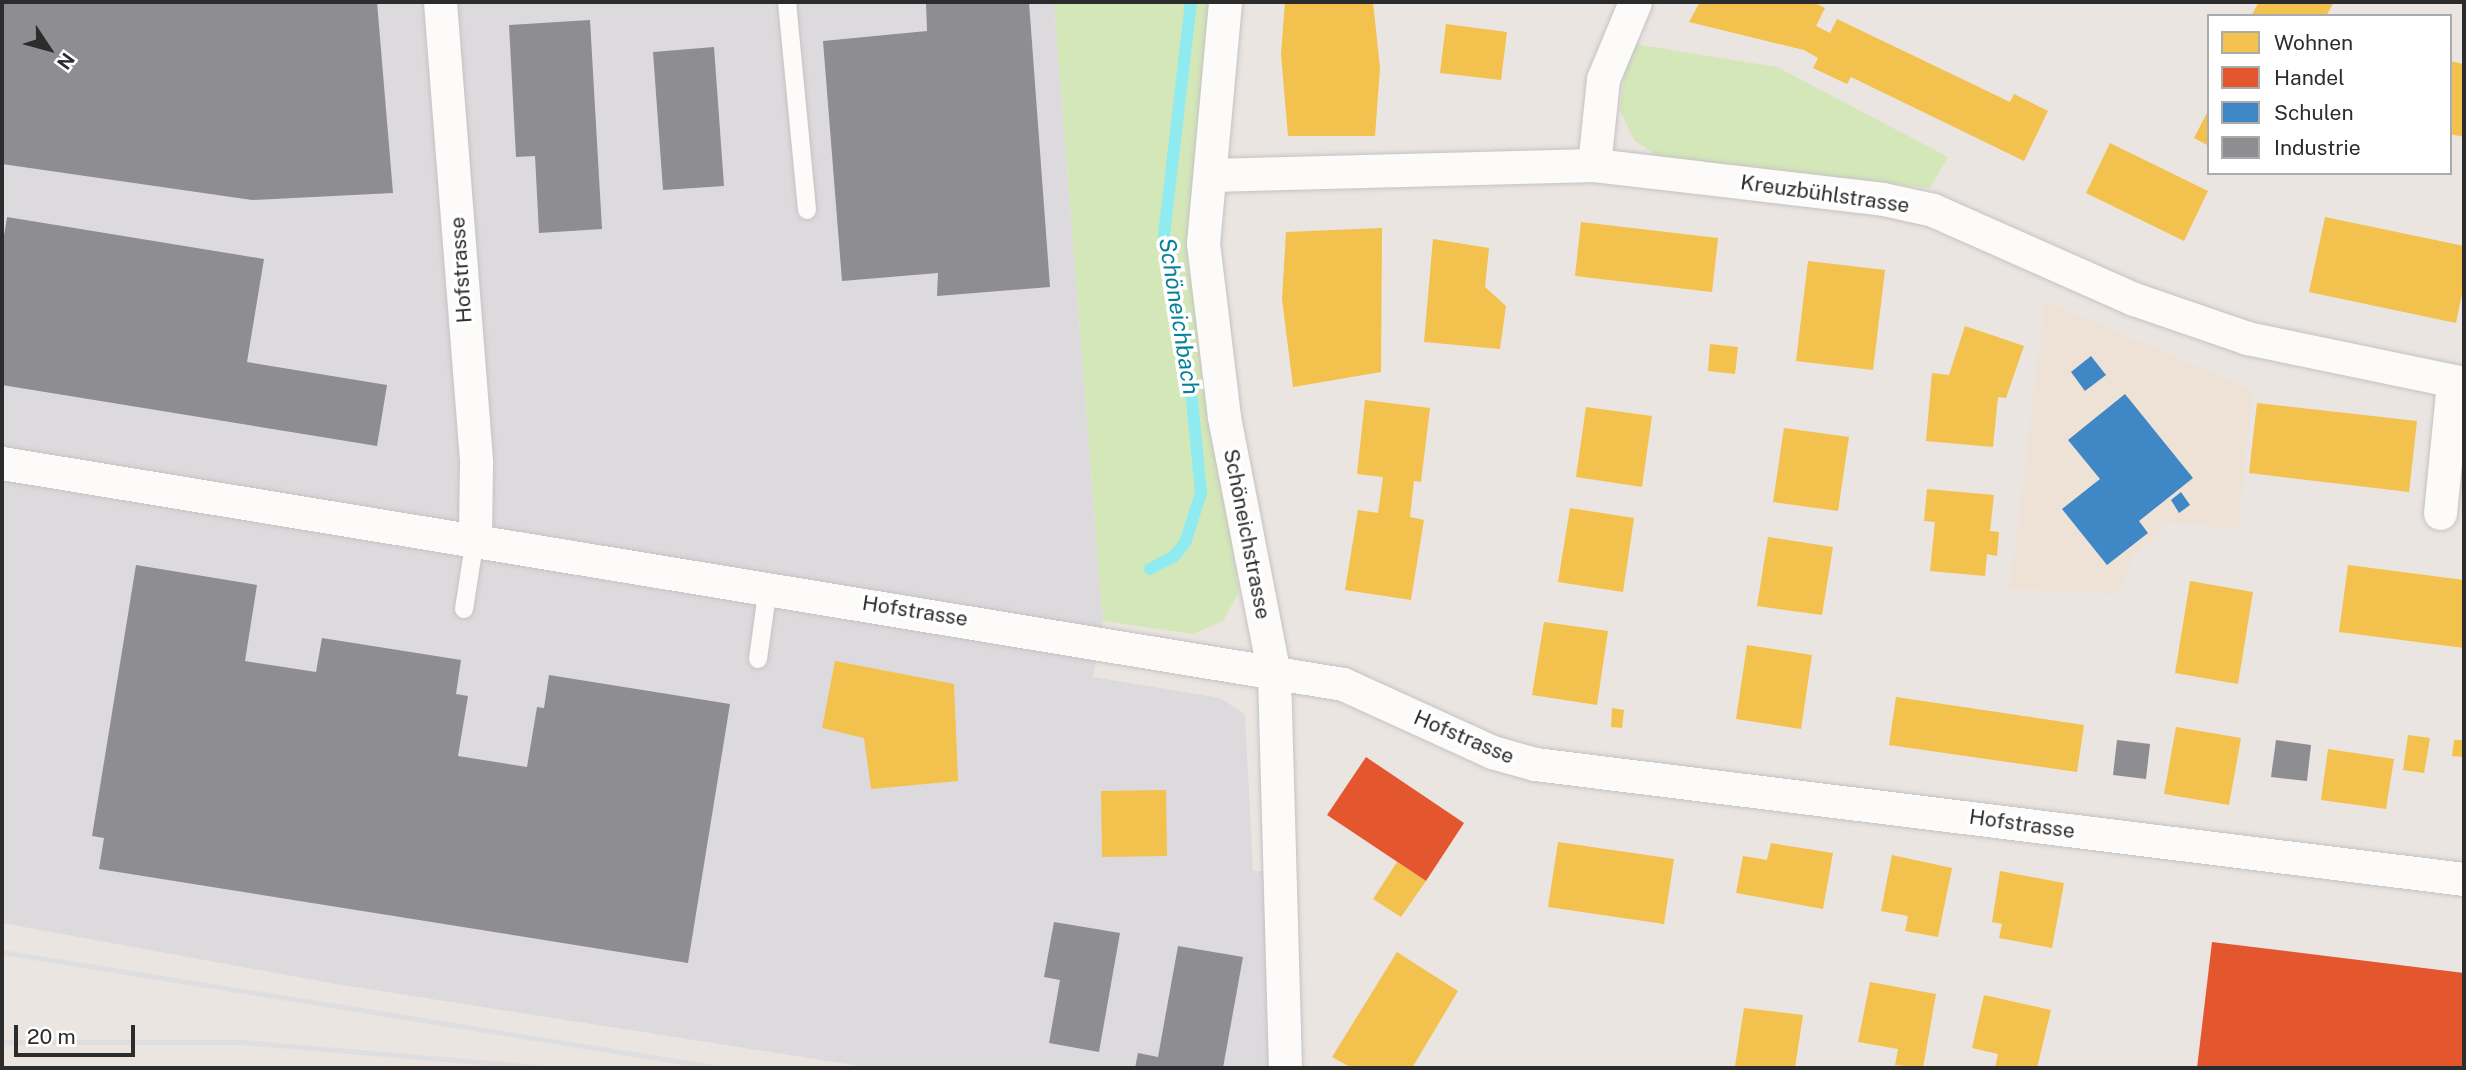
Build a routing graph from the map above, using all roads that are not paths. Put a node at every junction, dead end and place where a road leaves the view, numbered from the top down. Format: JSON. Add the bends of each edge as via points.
{"nodes":[{"id":1,"x":440,"y":2,"type":"edge"},
{"id":2,"x":787,"y":2,"type":"edge"},
{"id":3,"x":1225,"y":2,"type":"edge"},
{"id":4,"x":1634,"y":2,"type":"edge"},
{"id":5,"x":1594,"y":165,"type":"junction"},
{"id":6,"x":1210,"y":176,"type":"junction"},
{"id":7,"x":807,"y":210,"type":"dead end"},
{"id":8,"x":2459,"y":382,"type":"edge"},
{"id":9,"x":2,"y":463,"type":"edge"},
{"id":10,"x":2440,"y":513,"type":"dead end"},
{"id":11,"x":475,"y":539,"type":"junction"},
{"id":12,"x":768,"y":587,"type":"junction"},
{"id":13,"x":464,"y":609,"type":"dead end"},
{"id":14,"x":758,"y":659,"type":"dead end"},
{"id":15,"x":1274,"y":674,"type":"junction"},
{"id":16,"x":2464,"y":879,"type":"edge"},
{"id":17,"x":1285,"y":1068,"type":"edge"}],
"edges":[{"from":1,"to":11,"type":"street","name":"Hofstrasse","via":[[475,449]]},
{"from":2,"to":7,"type":"lane"},
{"from":3,"to":6,"type":"street","name":"Schöneichstrasse"},
{"from":4,"to":5,"type":"street","via":[[1603,79]]},
{"from":5,"to":6,"type":"street","name":"Kreuzbühlstrasse"},
{"from":5,"to":8,"type":"street","name":"Kreuzbühlstrasse","via":[[1883,199],[1933,210],[2134,299],[2246,338]]},
{"from":6,"to":15,"type":"street","name":"Schöneichstrasse","via":[[1203,243],[1209,313]]},
{"from":8,"to":10,"type":"street","name":"Kreuzbühlstrasse"},
{"from":9,"to":11,"type":"street","name":"Hofstrasse"},
{"from":11,"to":12,"type":"street","name":"Hofstrasse"},
{"from":11,"to":13,"type":"lane"},
{"from":12,"to":14,"type":"lane"},
{"from":12,"to":15,"type":"street","name":"Hofstrasse"},
{"from":15,"to":16,"type":"street","name":"Hofstrasse","via":[[1343,684],[1492,752],[1535,764]]},
{"from":15,"to":17,"type":"street","name":"Schöneichstrasse"}]}
